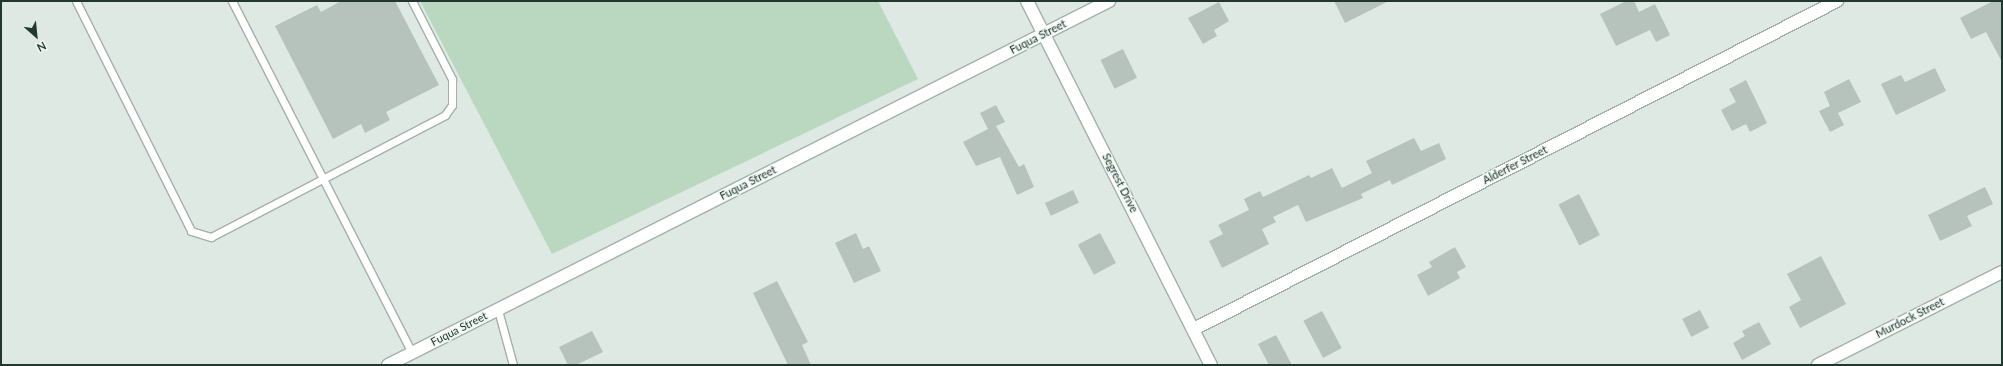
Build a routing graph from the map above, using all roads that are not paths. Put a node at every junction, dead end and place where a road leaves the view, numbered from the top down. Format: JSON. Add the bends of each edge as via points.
{"nodes":[{"id":1,"x":76,"y":1,"type":"edge"},
{"id":2,"x":232,"y":1,"type":"edge"},
{"id":3,"x":412,"y":1,"type":"edge"},
{"id":4,"x":1027,"y":1,"type":"edge"},
{"id":5,"x":1109,"y":1,"type":"edge"},
{"id":6,"x":1837,"y":1,"type":"edge"},
{"id":7,"x":1045,"y":34,"type":"junction"},
{"id":8,"x":323,"y":179,"type":"junction"},
{"id":9,"x":2002,"y":272,"type":"edge"},
{"id":10,"x":498,"y":310,"type":"junction"},
{"id":11,"x":1194,"y":329,"type":"junction"},
{"id":12,"x":412,"y":352,"type":"junction"},
{"id":13,"x":388,"y":365,"type":"edge"},
{"id":14,"x":513,"y":365,"type":"edge"},
{"id":15,"x":1212,"y":365,"type":"edge"},
{"id":16,"x":1818,"y":365,"type":"edge"}],
"edges":[{"from":1,"to":8,"type":"lane","via":[[190,231],[211,237]]},
{"from":2,"to":8,"type":"lane"},
{"from":3,"to":8,"type":"lane","via":[[452,79],[452,105],[445,115]]},
{"from":4,"to":7,"type":"street","name":"Segrest Drive"},
{"from":5,"to":7,"type":"street","name":"Fuqua Street"},
{"from":6,"to":11,"type":"street","name":"Alderfer Street"},
{"from":7,"to":10,"type":"street","name":"Fuqua Street"},
{"from":7,"to":11,"type":"street","name":"Segrest Drive"},
{"from":8,"to":12,"type":"lane"},
{"from":9,"to":16,"type":"street","name":"Murdock Street"},
{"from":10,"to":12,"type":"street","name":"Fuqua Street"},
{"from":10,"to":14,"type":"lane"},
{"from":11,"to":15,"type":"street","name":"Segrest Drive"},
{"from":12,"to":13,"type":"street","name":"Fuqua Street"}]}
